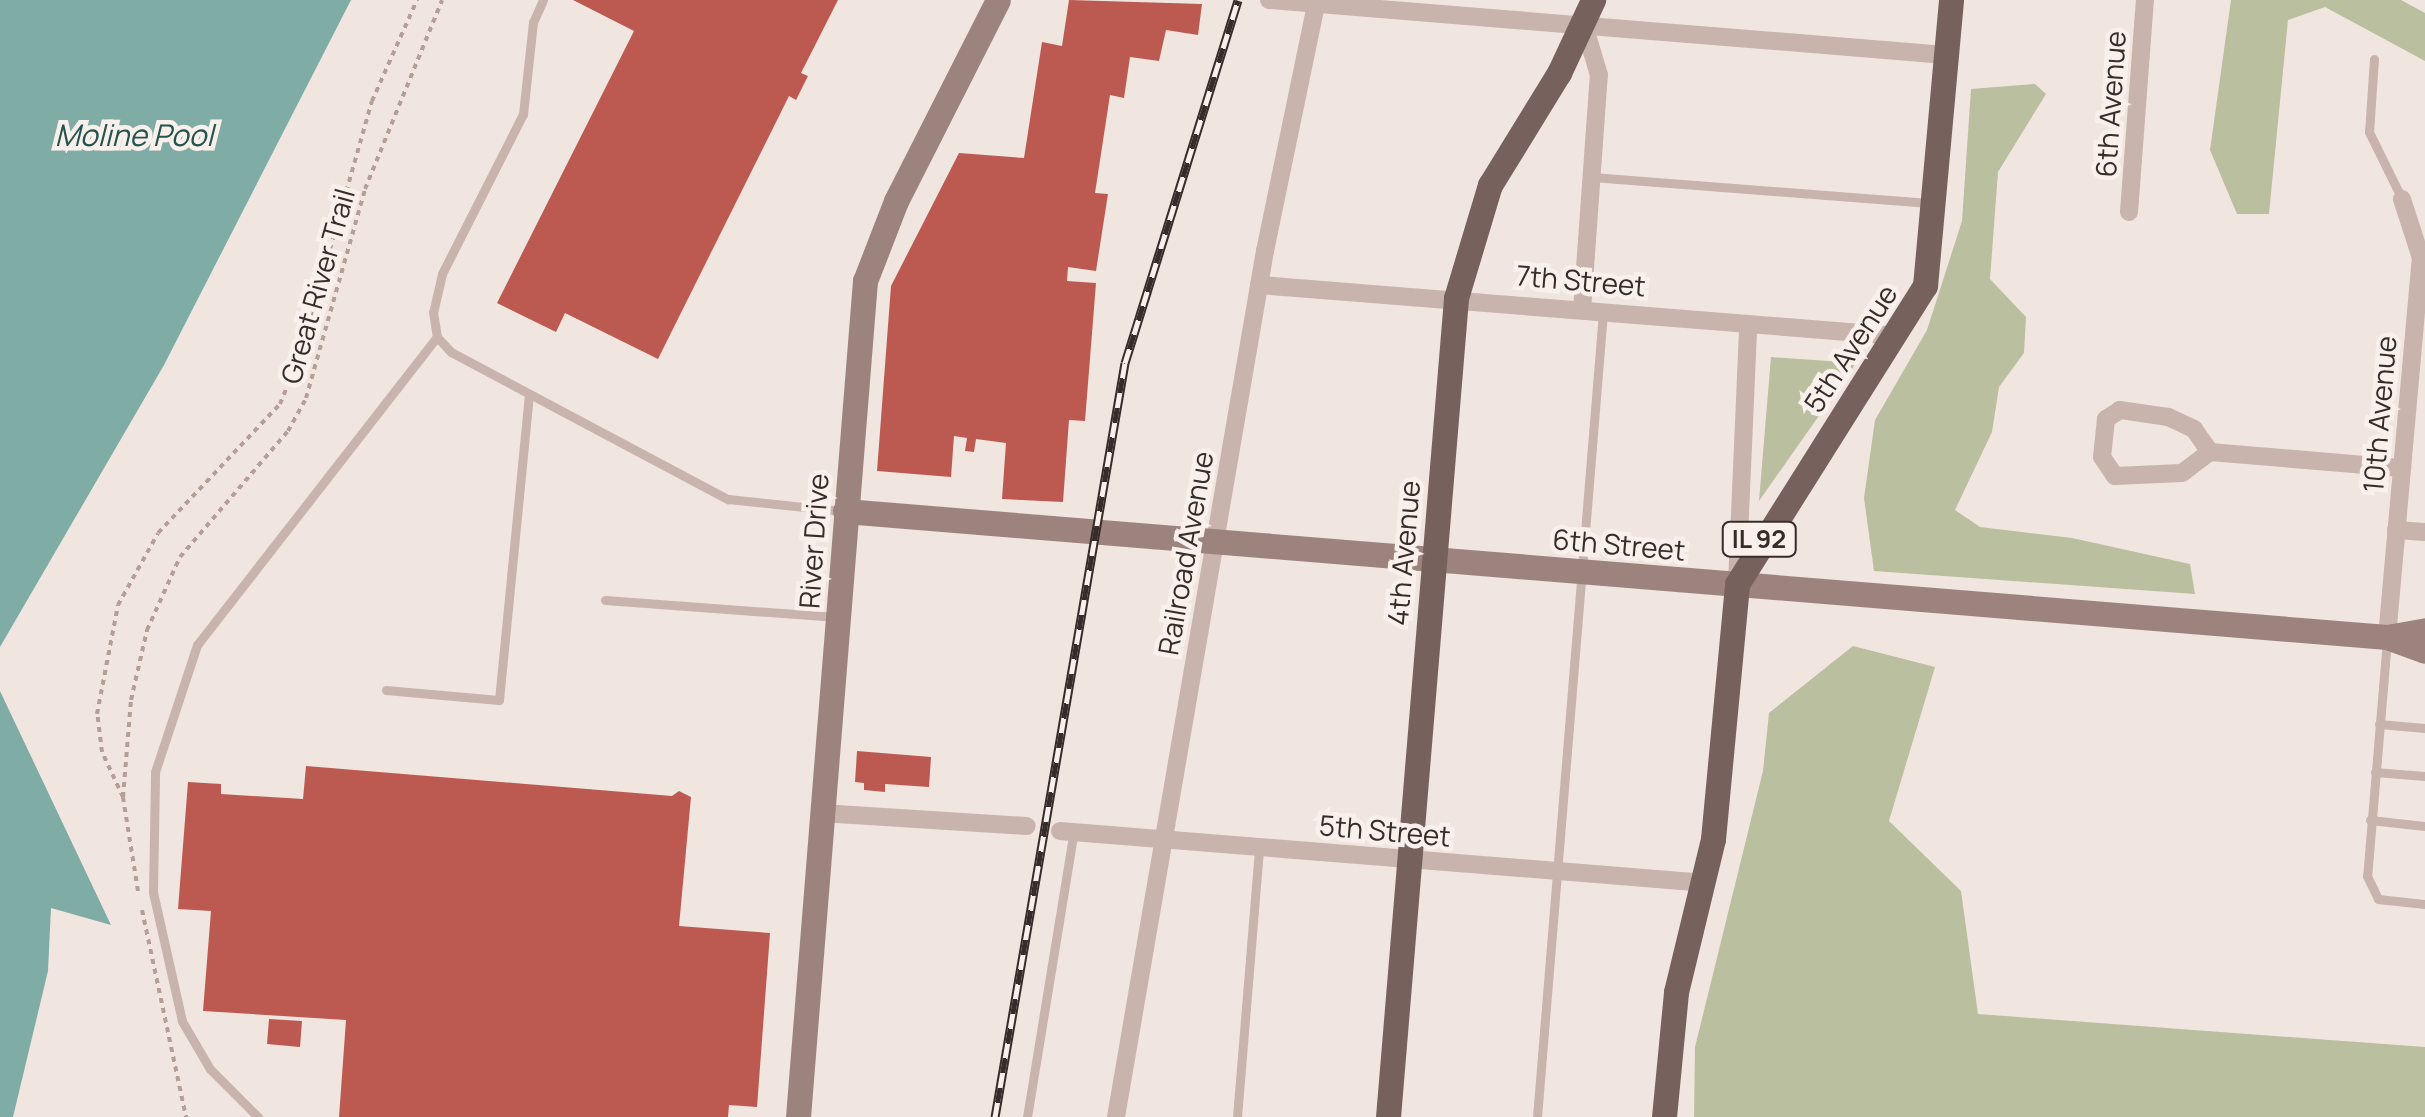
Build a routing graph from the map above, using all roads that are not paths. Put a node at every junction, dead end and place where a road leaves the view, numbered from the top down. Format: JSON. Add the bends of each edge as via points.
{"nodes":[{"id":1,"x":543,"y":0,"type":"edge"},
{"id":2,"x":998,"y":0,"type":"edge"},
{"id":3,"x":1268,"y":0,"type":"edge"},
{"id":4,"x":1593,"y":0,"type":"edge"},
{"id":5,"x":1951,"y":0,"type":"edge"},
{"id":6,"x":2145,"y":0,"type":"edge"},
{"id":7,"x":1317,"y":2,"type":"edge"},
{"id":8,"x":1584,"y":25,"type":"junction"},
{"id":9,"x":1946,"y":56,"type":"junction"},
{"id":10,"x":2374,"y":59,"type":"dead end"},
{"id":11,"x":1592,"y":177,"type":"junction"},
{"id":12,"x":1934,"y":204,"type":"junction"},
{"id":13,"x":2412,"y":206,"type":"edge"},
{"id":14,"x":2129,"y":212,"type":"dead end"},
{"id":15,"x":1259,"y":284,"type":"junction"},
{"id":16,"x":1456,"y":298,"type":"junction"},
{"id":17,"x":1582,"y":310,"type":"junction"},
{"id":18,"x":1603,"y":312,"type":"junction"},
{"id":19,"x":1748,"y":326,"type":"junction"},
{"id":20,"x":437,"y":336,"type":"junction"},
{"id":21,"x":1898,"y":336,"type":"junction"},
{"id":22,"x":2418,"y":375,"type":"edge"},
{"id":23,"x":530,"y":394,"type":"junction"},
{"id":24,"x":2210,"y":452,"type":"junction"},
{"id":25,"x":2402,"y":468,"type":"junction"},
{"id":26,"x":846,"y":512,"type":"junction"},
{"id":27,"x":2396,"y":530,"type":"junction"},
{"id":28,"x":2425,"y":532,"type":"edge"},
{"id":29,"x":1215,"y":540,"type":"junction"},
{"id":30,"x":1433,"y":560,"type":"junction"},
{"id":31,"x":1582,"y":572,"type":"junction"},
{"id":32,"x":1737,"y":584,"type":"junction"},
{"id":33,"x":605,"y":600,"type":"dead end"},
{"id":34,"x":837,"y":617,"type":"junction"},
{"id":35,"x":2425,"y":630,"type":"edge"},
{"id":36,"x":2387,"y":637,"type":"junction"},
{"id":37,"x":2425,"y":651,"type":"edge"},
{"id":38,"x":386,"y":690,"type":"dead end"},
{"id":39,"x":2380,"y":724,"type":"junction"},
{"id":40,"x":2425,"y":728,"type":"edge"},
{"id":41,"x":2375,"y":772,"type":"junction"},
{"id":42,"x":2425,"y":776,"type":"edge"},
{"id":43,"x":821,"y":813,"type":"junction"},
{"id":44,"x":2370,"y":820,"type":"junction"},
{"id":45,"x":1028,"y":826,"type":"dead end"},
{"id":46,"x":2425,"y":826,"type":"edge"},
{"id":47,"x":1067,"y":831,"type":"joint"},
{"id":48,"x":1164,"y":839,"type":"junction"},
{"id":49,"x":1258,"y":847,"type":"junction"},
{"id":50,"x":1409,"y":859,"type":"junction"},
{"id":51,"x":1557,"y":872,"type":"junction"},
{"id":52,"x":1706,"y":883,"type":"junction"},
{"id":53,"x":2425,"y":904,"type":"edge"},
{"id":54,"x":258,"y":1117,"type":"edge"},
{"id":55,"x":798,"y":1117,"type":"edge"},
{"id":56,"x":1027,"y":1117,"type":"edge"},
{"id":57,"x":1116,"y":1117,"type":"edge"},
{"id":58,"x":1238,"y":1117,"type":"edge"},
{"id":59,"x":1388,"y":1117,"type":"edge"},
{"id":60,"x":1537,"y":1117,"type":"edge"},
{"id":61,"x":1664,"y":1117,"type":"edge"}],
"edges":[{"from":1,"to":20,"type":"lane","via":[[532,22],[523,114],[442,274],[433,312]]},
{"from":2,"to":26,"type":"street","name":"River Drive","via":[[896,201],[865,281]]},
{"from":3,"to":7,"type":"street"},
{"from":4,"to":8,"type":"main road","name":"4th Avenue"},
{"from":5,"to":9,"type":"main road","name":"5th Avenue","number":"IL 92"},
{"from":6,"to":14,"type":"street","name":"6th Avenue"},
{"from":7,"to":8,"type":"street"},
{"from":7,"to":15,"type":"street","name":"Railroad Avenue"},
{"from":8,"to":9,"type":"street"},
{"from":8,"to":11,"type":"street","via":[[1599,75]]},
{"from":8,"to":16,"type":"main road","name":"4th Avenue","via":[[1490,185]]},
{"from":9,"to":12,"type":"main road","name":"5th Avenue","number":"IL 92"},
{"from":10,"to":13,"type":"lane","via":[[2369,132]]},
{"from":11,"to":12,"type":"lane"},
{"from":11,"to":17,"type":"street"},
{"from":12,"to":21,"type":"main road","name":"5th Avenue","number":"IL 92","via":[[1924,286]]},
{"from":13,"to":22,"type":"street","name":"10th Avenue","via":[[2421,258]]},
{"from":15,"to":16,"type":"street","name":"7th Street"},
{"from":15,"to":29,"type":"street","name":"Railroad Avenue"},
{"from":16,"to":17,"type":"street","name":"7th Street"},
{"from":16,"to":30,"type":"main road","name":"4th Avenue"},
{"from":17,"to":18,"type":"street","name":"7th Street"},
{"from":18,"to":19,"type":"street","name":"7th Street"},
{"from":18,"to":31,"type":"lane"},
{"from":19,"to":21,"type":"street","name":"7th Street"},
{"from":19,"to":32,"type":"street","name":"5th Avenue"},
{"from":20,"to":23,"type":"lane","via":[[451,352]]},
{"from":20,"to":54,"type":"lane","via":[[197,645],[155,772],[153,892],[182,1021],[210,1069]]},
{"from":21,"to":32,"type":"main road","name":"5th Avenue","number":"IL 92","via":[[1756,544]]},
{"from":22,"to":25,"type":"street","name":"10th Avenue"},
{"from":23,"to":26,"type":"lane","via":[[728,499]]},
{"from":23,"to":38,"type":"lane","via":[[499,700]]},
{"from":24,"to":24,"type":"street","via":[[2194,430],[2168,417],[2120,410],[2106,419],[2102,457],[2116,476],[2182,473]]},
{"from":24,"to":25,"type":"street"},
{"from":25,"to":27,"type":"street","name":"10th Avenue"},
{"from":26,"to":29,"type":"street","name":"6th Street"},
{"from":26,"to":34,"type":"street","name":"River Drive"},
{"from":27,"to":28,"type":"street"},
{"from":27,"to":36,"type":"street","name":"10th Avenue"},
{"from":29,"to":30,"type":"street","name":"6th Street"},
{"from":29,"to":48,"type":"street","name":"Railroad Avenue"},
{"from":30,"to":31,"type":"street","name":"6th Street"},
{"from":30,"to":50,"type":"main road","name":"4th Avenue"},
{"from":31,"to":32,"type":"street","name":"6th Street"},
{"from":31,"to":51,"type":"lane"},
{"from":32,"to":36,"type":"street","name":"6th Street"},
{"from":32,"to":52,"type":"main road","name":"5th Avenue","number":"IL 92"},
{"from":33,"to":34,"type":"lane"},
{"from":34,"to":43,"type":"street","name":"River Drive"},
{"from":35,"to":36,"type":"street"},
{"from":36,"to":37,"type":"street"},
{"from":36,"to":39,"type":"lane"},
{"from":39,"to":40,"type":"lane"},
{"from":39,"to":41,"type":"lane"},
{"from":41,"to":42,"type":"lane"},
{"from":41,"to":44,"type":"lane"},
{"from":43,"to":45,"type":"street"},
{"from":43,"to":55,"type":"street","name":"River Drive"},
{"from":44,"to":46,"type":"lane"},
{"from":44,"to":53,"type":"lane","via":[[2367,876],[2373,894]]},
{"from":47,"to":48,"type":"street","name":"5th Street"},
{"from":47,"to":56,"type":"lane"},
{"from":48,"to":49,"type":"street","name":"5th Street"},
{"from":48,"to":57,"type":"street","name":"Railroad Avenue"},
{"from":49,"to":50,"type":"street","name":"5th Street"},
{"from":49,"to":58,"type":"lane"},
{"from":50,"to":51,"type":"street","name":"5th Street"},
{"from":50,"to":59,"type":"main road","name":"4th Avenue"},
{"from":51,"to":52,"type":"street","name":"5th Street"},
{"from":51,"to":60,"type":"lane"},
{"from":52,"to":61,"type":"main road","name":"5th Avenue","number":"IL 92","via":[[1676,992]]}]}
